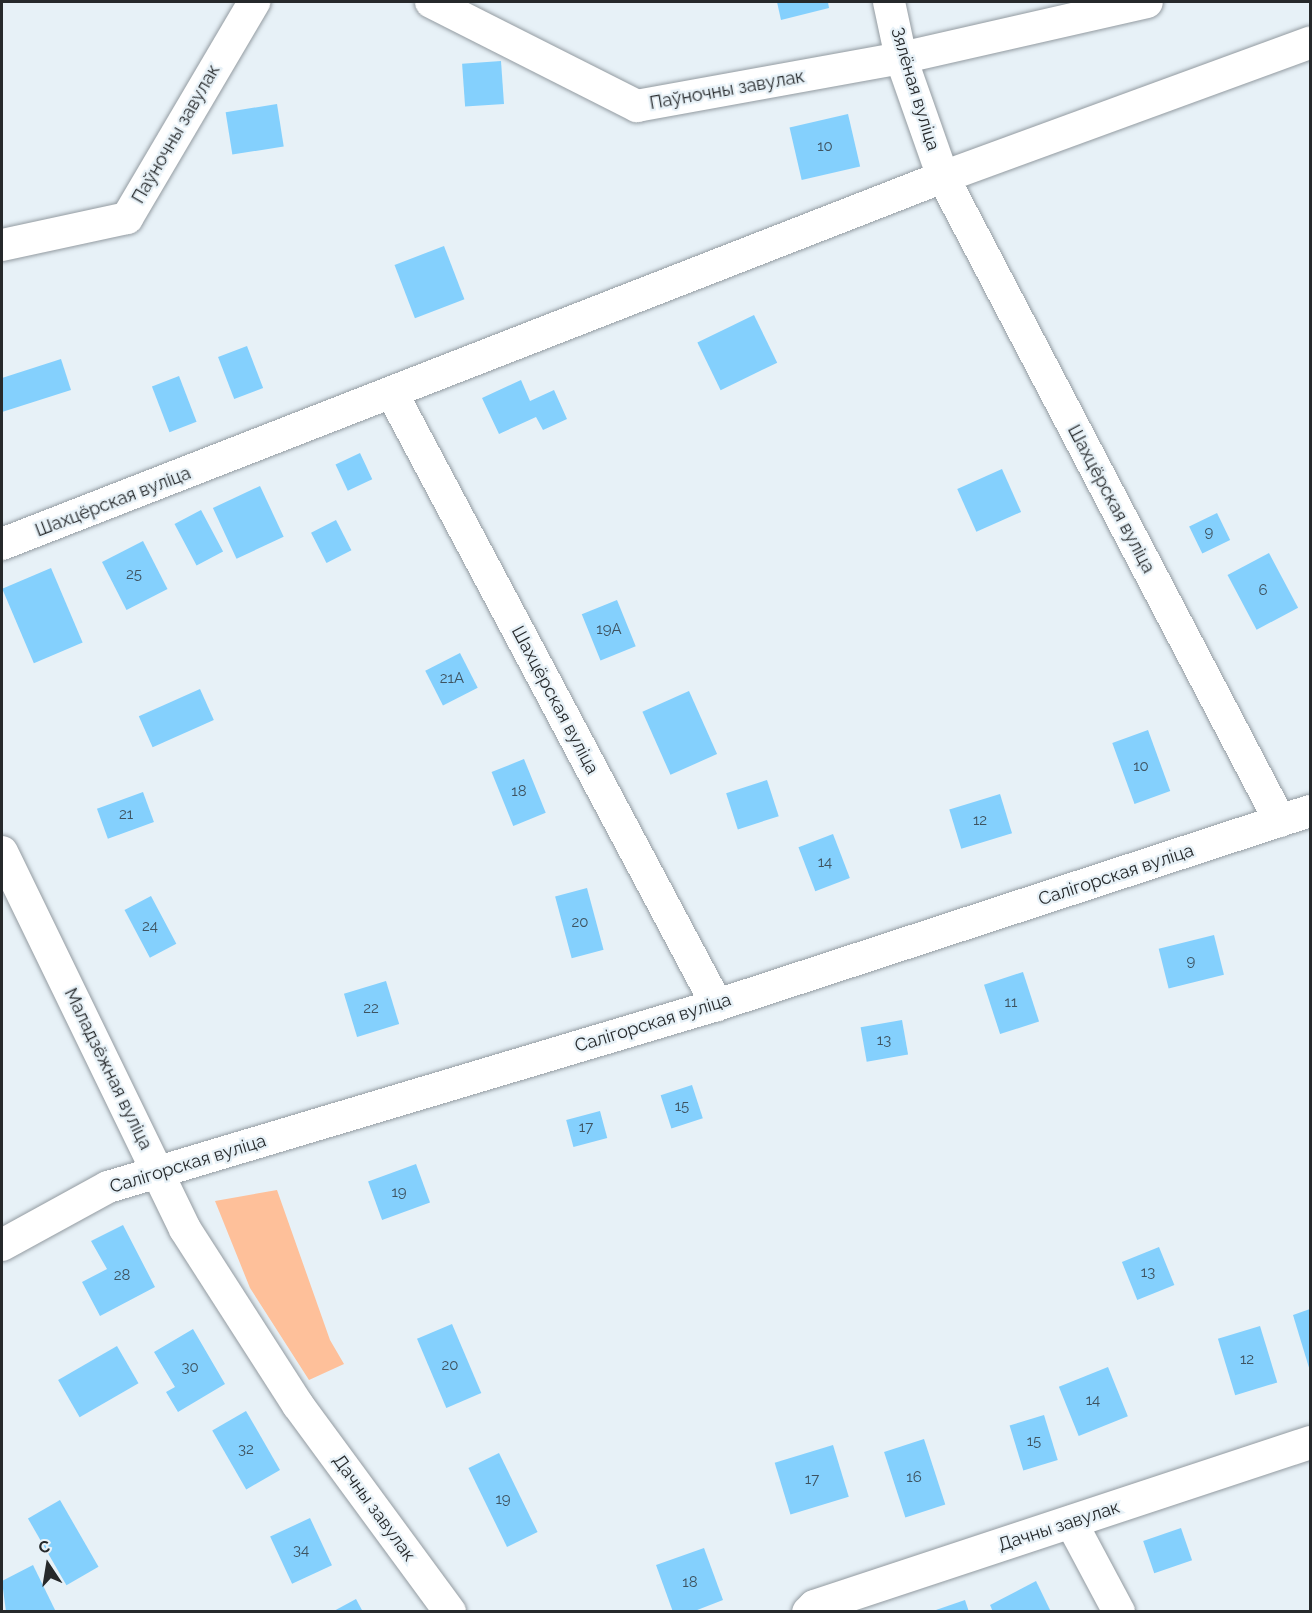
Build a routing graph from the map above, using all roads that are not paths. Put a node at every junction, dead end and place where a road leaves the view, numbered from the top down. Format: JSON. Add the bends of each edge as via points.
{"nodes":[{"id":1,"x":254,"y":2,"type":"edge"},
{"id":2,"x":431,"y":2,"type":"edge"},
{"id":3,"x":889,"y":2,"type":"edge"},
{"id":4,"x":1147,"y":2,"type":"edge"},
{"id":5,"x":1311,"y":43,"type":"edge"},
{"id":6,"x":901,"y":58,"type":"junction"},
{"id":7,"x":943,"y":177,"type":"junction"},
{"id":8,"x":2,"y":245,"type":"edge"},
{"id":9,"x":393,"y":395,"type":"junction"},
{"id":10,"x":2,"y":544,"type":"edge"},
{"id":11,"x":1311,"y":812,"type":"edge"},
{"id":12,"x":1280,"y":821,"type":"junction"},
{"id":13,"x":2,"y":852,"type":"edge"},
{"id":14,"x":717,"y":1005,"type":"junction"},
{"id":15,"x":159,"y":1172,"type":"junction"},
{"id":16,"x":2,"y":1245,"type":"edge"},
{"id":17,"x":298,"y":1405,"type":"joint"},
{"id":18,"x":1311,"y":1442,"type":"edge"},
{"id":19,"x":1071,"y":1522,"type":"junction"},
{"id":20,"x":813,"y":1610,"type":"edge"},
{"id":21,"x":450,"y":1611,"type":"edge"},
{"id":22,"x":1119,"y":1611,"type":"edge"}],
"edges":[{"from":1,"to":8,"type":"street","name":"Паўночны завулак","via":[[127,218]]},
{"from":2,"to":6,"type":"street","name":"Паўночны завулак","via":[[637,106]]},
{"from":3,"to":6,"type":"street","name":"Зялёная вуліца"},
{"from":4,"to":6,"type":"street"},
{"from":5,"to":7,"type":"street","name":"Шахцёрская вуліца"},
{"from":6,"to":7,"type":"street","name":"Зялёная вуліца"},
{"from":7,"to":9,"type":"street","name":"Шахцёрская вуліца"},
{"from":7,"to":12,"type":"street","name":"Шахцёрская вуліца"},
{"from":9,"to":10,"type":"street","name":"Шахцёрская вуліца"},
{"from":9,"to":14,"type":"street","name":"Шахцёрская вуліца"},
{"from":11,"to":12,"type":"street","name":"Салігорская вуліца"},
{"from":12,"to":14,"type":"street","name":"Салігорская вуліца"},
{"from":13,"to":15,"type":"street","name":"Маладзёжная вуліца"},
{"from":14,"to":15,"type":"street","name":"Салігорская вуліца"},
{"from":15,"to":16,"type":"street","name":"Салігорская вуліца","via":[[108,1187]]},
{"from":15,"to":17,"type":"street","name":"Маладзёжная вуліца","via":[[185,1229]]},
{"from":17,"to":21,"type":"street","name":"Дачны завулак"},
{"from":18,"to":19,"type":"street","name":"Дачны завулак"},
{"from":19,"to":20,"type":"street","name":"Дачны завулак"},
{"from":19,"to":22,"type":"street"}]}
